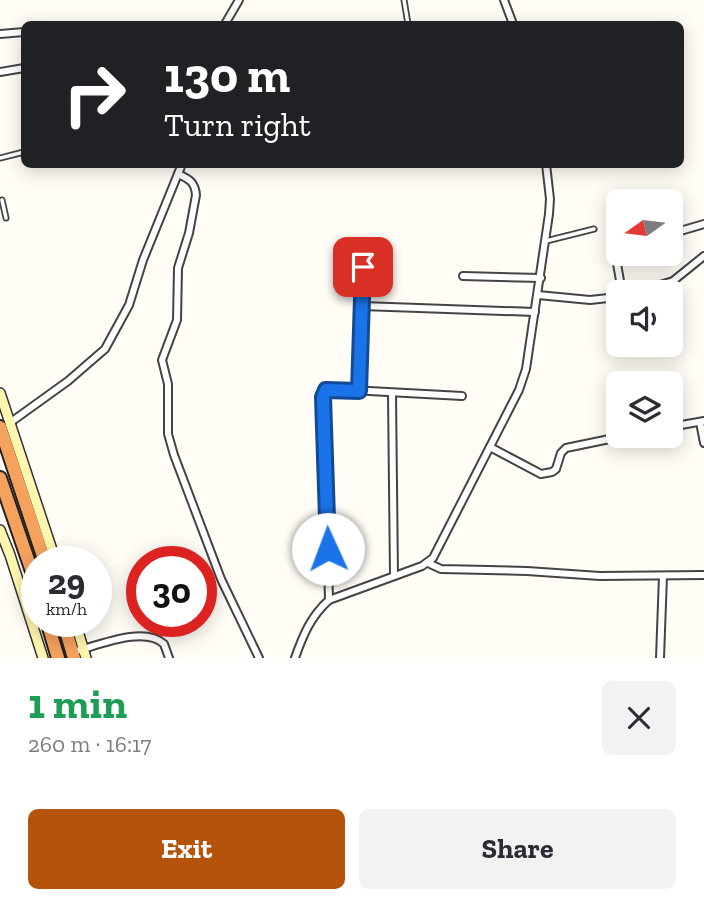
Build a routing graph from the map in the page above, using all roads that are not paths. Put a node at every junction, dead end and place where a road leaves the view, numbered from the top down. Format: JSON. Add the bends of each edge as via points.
{"nodes":[{"id":1,"x":239,"y":0,"type":"edge"},
{"id":2,"x":404,"y":0,"type":"edge"},
{"id":3,"x":504,"y":0,"type":"edge"},
{"id":4,"x":227,"y":21,"type":"edge"},
{"id":5,"x":408,"y":21,"type":"edge"},
{"id":6,"x":512,"y":21,"type":"edge"},
{"id":7,"x":21,"y":32,"type":"edge"},
{"id":8,"x":0,"y":34,"type":"edge"},
{"id":9,"x":21,"y":68,"type":"edge"},
{"id":10,"x":0,"y":72,"type":"edge"},
{"id":11,"x":21,"y":153,"type":"edge"},
{"id":12,"x":0,"y":158,"type":"edge"},
{"id":13,"x":180,"y":168,"type":"edge"},
{"id":14,"x":546,"y":168,"type":"edge"},
{"id":15,"x":178,"y":174,"type":"junction"},
{"id":16,"x":2,"y":200,"type":"dead end"},
{"id":17,"x":6,"y":218,"type":"dead end"},
{"id":18,"x":704,"y":224,"type":"edge"},
{"id":19,"x":594,"y":229,"type":"dead end"},
{"id":20,"x":683,"y":230,"type":"edge"},
{"id":21,"x":546,"y":241,"type":"junction"},
{"id":22,"x":704,"y":257,"type":"edge"},
{"id":23,"x":363,"y":267,"type":"dead end"},
{"id":24,"x":463,"y":276,"type":"dead end"},
{"id":25,"x":541,"y":278,"type":"junction"},
{"id":26,"x":674,"y":280,"type":"edge"},
{"id":27,"x":538,"y":295,"type":"junction"},
{"id":28,"x":606,"y":299,"type":"edge"},
{"id":29,"x":362,"y":306,"type":"junction"},
{"id":30,"x":535,"y":312,"type":"junction"},
{"id":31,"x":359,"y":391,"type":"junction"},
{"id":32,"x":0,"y":393,"type":"edge"},
{"id":33,"x":392,"y":394,"type":"junction"},
{"id":34,"x":462,"y":396,"type":"dead end"},
{"id":35,"x":702,"y":422,"type":"edge"},
{"id":36,"x":5,"y":424,"type":"edge"},
{"id":37,"x":683,"y":425,"type":"edge"},
{"id":38,"x":606,"y":440,"type":"edge"},
{"id":39,"x":704,"y":443,"type":"edge"},
{"id":40,"x":490,"y":447,"type":"junction"},
{"id":41,"x":0,"y":478,"type":"edge"},
{"id":42,"x":0,"y":530,"type":"edge"},
{"id":43,"x":23,"y":546,"type":"edge"},
{"id":44,"x":39,"y":546,"type":"edge"},
{"id":45,"x":50,"y":546,"type":"edge"},
{"id":46,"x":4,"y":551,"type":"edge"},
{"id":47,"x":428,"y":563,"type":"junction"},
{"id":48,"x":704,"y":575,"type":"edge"},
{"id":49,"x":394,"y":576,"type":"junction"},
{"id":50,"x":663,"y":576,"type":"junction"},
{"id":51,"x":329,"y":600,"type":"junction"},
{"id":52,"x":52,"y":637,"type":"edge"},
{"id":53,"x":71,"y":637,"type":"edge"},
{"id":54,"x":79,"y":654,"type":"edge"},
{"id":55,"x":43,"y":658,"type":"edge"},
{"id":56,"x":58,"y":658,"type":"edge"},
{"id":57,"x":169,"y":658,"type":"edge"},
{"id":58,"x":259,"y":658,"type":"edge"},
{"id":59,"x":295,"y":658,"type":"edge"},
{"id":60,"x":660,"y":658,"type":"edge"}],
"edges":[{"from":1,"to":4,"type":"street"},
{"from":2,"to":5,"type":"lane"},
{"from":3,"to":6,"type":"street"},
{"from":7,"to":8,"type":"street"},
{"from":9,"to":10,"type":"street"},
{"from":11,"to":12,"type":"lane"},
{"from":13,"to":15,"type":"street"},
{"from":14,"to":21,"type":"street","via":[[550,199]]},
{"from":15,"to":36,"type":"street","via":[[129,305],[104,349],[68,381]]},
{"from":15,"to":58,"type":"street","via":[[190,179],[196,195],[177,276],[177,320],[162,360],[170,444],[221,579]]},
{"from":16,"to":17,"type":"lane"},
{"from":18,"to":20,"type":"street"},
{"from":19,"to":21,"type":"lane"},
{"from":21,"to":25,"type":"street"},
{"from":22,"to":26,"type":"street"},
{"from":23,"to":29,"type":"street"},
{"from":24,"to":25,"type":"street"},
{"from":25,"to":27,"type":"street"},
{"from":27,"to":28,"type":"street"},
{"from":27,"to":30,"type":"street"},
{"from":29,"to":30,"type":"street"},
{"from":29,"to":31,"type":"street"},
{"from":30,"to":40,"type":"street","via":[[524,380]]},
{"from":31,"to":33,"type":"street"},
{"from":31,"to":51,"type":"street","via":[[332,389],[323,397]]},
{"from":32,"to":36,"type":"street"},
{"from":33,"to":34,"type":"street"},
{"from":33,"to":49,"type":"street"},
{"from":35,"to":37,"type":"street"},
{"from":35,"to":39,"type":"street"},
{"from":36,"to":44,"type":"highway"},
{"from":36,"to":45,"type":"street"},
{"from":38,"to":40,"type":"street","via":[[566,448],[556,469],[547,474]]},
{"from":40,"to":47,"type":"street"},
{"from":41,"to":43,"type":"highway"},
{"from":42,"to":46,"type":"street"},
{"from":46,"to":55,"type":"street"},
{"from":47,"to":49,"type":"street"},
{"from":47,"to":50,"type":"street","via":[[441,569]]},
{"from":48,"to":50,"type":"street"},
{"from":49,"to":51,"type":"street"},
{"from":50,"to":60,"type":"street"},
{"from":51,"to":59,"type":"street","via":[[309,623]]},
{"from":52,"to":56,"type":"highway"},
{"from":53,"to":54,"type":"highway"},
{"from":54,"to":57,"type":"street","via":[[148,635],[164,644]]}]}
